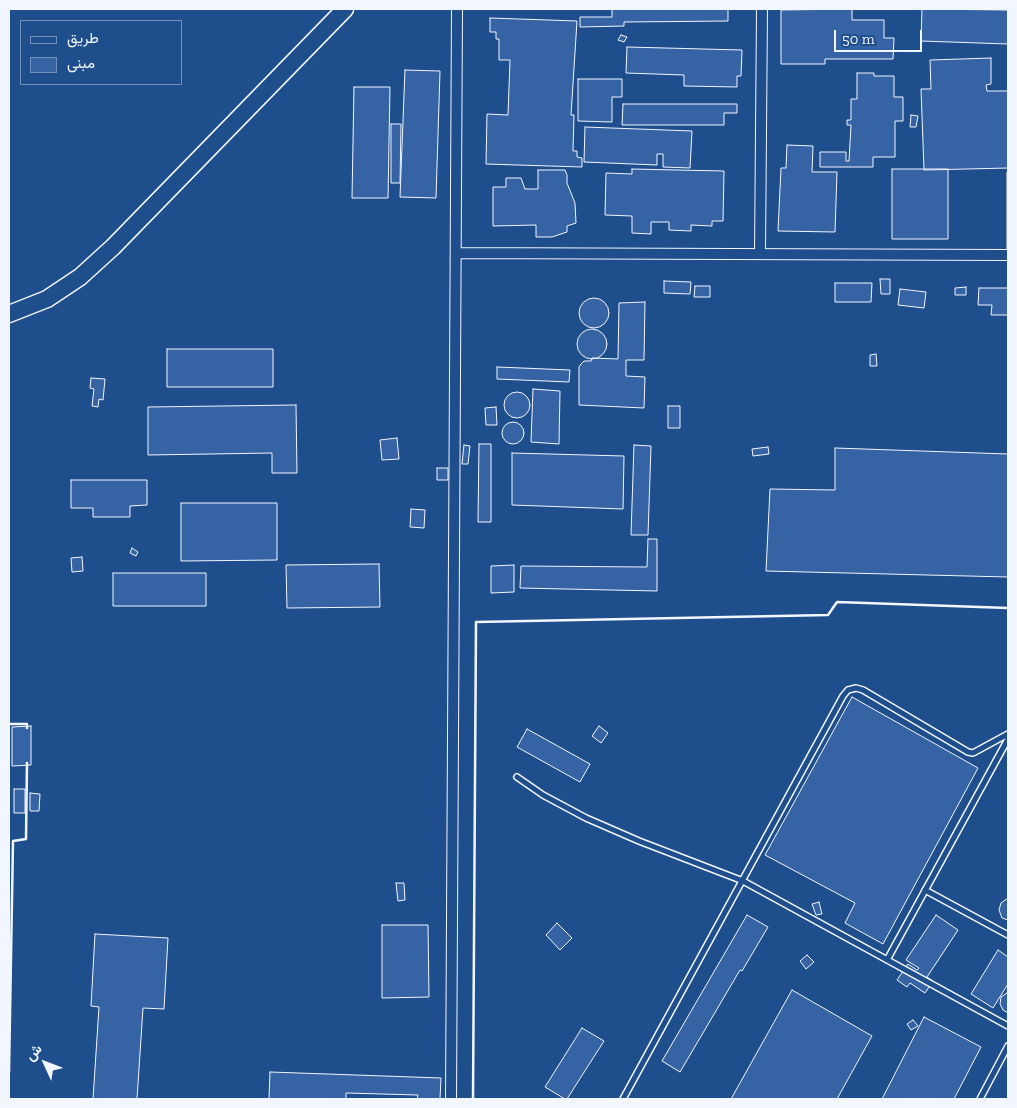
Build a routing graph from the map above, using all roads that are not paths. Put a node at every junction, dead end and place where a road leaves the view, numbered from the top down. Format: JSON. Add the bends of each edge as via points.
{"nodes":[{"id":1,"x":345,"y":9,"type":"edge"},
{"id":2,"x":457,"y":9,"type":"edge"},
{"id":3,"x":762,"y":9,"type":"edge"},
{"id":4,"x":456,"y":254,"type":"junction"},
{"id":5,"x":760,"y":254,"type":"junction"},
{"id":6,"x":1008,"y":256,"type":"edge"},
{"id":7,"x":9,"y":314,"type":"edge"},
{"id":8,"x":1008,"y":734,"type":"edge"},
{"id":9,"x":1008,"y":739,"type":"edge"},
{"id":10,"x":517,"y":778,"type":"dead end"},
{"id":11,"x":743,"y":880,"type":"junction"},
{"id":12,"x":926,"y":890,"type":"junction"},
{"id":13,"x":1008,"y":935,"type":"edge"},
{"id":14,"x":887,"y":960,"type":"junction"},
{"id":15,"x":1008,"y":1026,"type":"edge"},
{"id":16,"x":1008,"y":1046,"type":"edge"},
{"id":17,"x":451,"y":1099,"type":"edge"},
{"id":18,"x":622,"y":1099,"type":"edge"},
{"id":19,"x":980,"y":1099,"type":"edge"}],
"edges":[{"from":1,"to":7,"type":"main road","via":[[80,277],[47,299]]},
{"from":2,"to":4,"type":"street"},
{"from":3,"to":5,"type":"street"},
{"from":4,"to":5,"type":"street"},
{"from":4,"to":17,"type":"street"},
{"from":5,"to":6,"type":"street"},
{"from":8,"to":11,"type":"lane","via":[[973,753],[968,752],[863,690],[848,690]]},
{"from":9,"to":12,"type":"lane"},
{"from":10,"to":11,"type":"lane","via":[[586,818]]},
{"from":11,"to":14,"type":"lane"},
{"from":11,"to":18,"type":"lane"},
{"from":12,"to":13,"type":"lane"},
{"from":12,"to":14,"type":"lane"},
{"from":14,"to":15,"type":"lane"},
{"from":16,"to":19,"type":"lane"}]}
